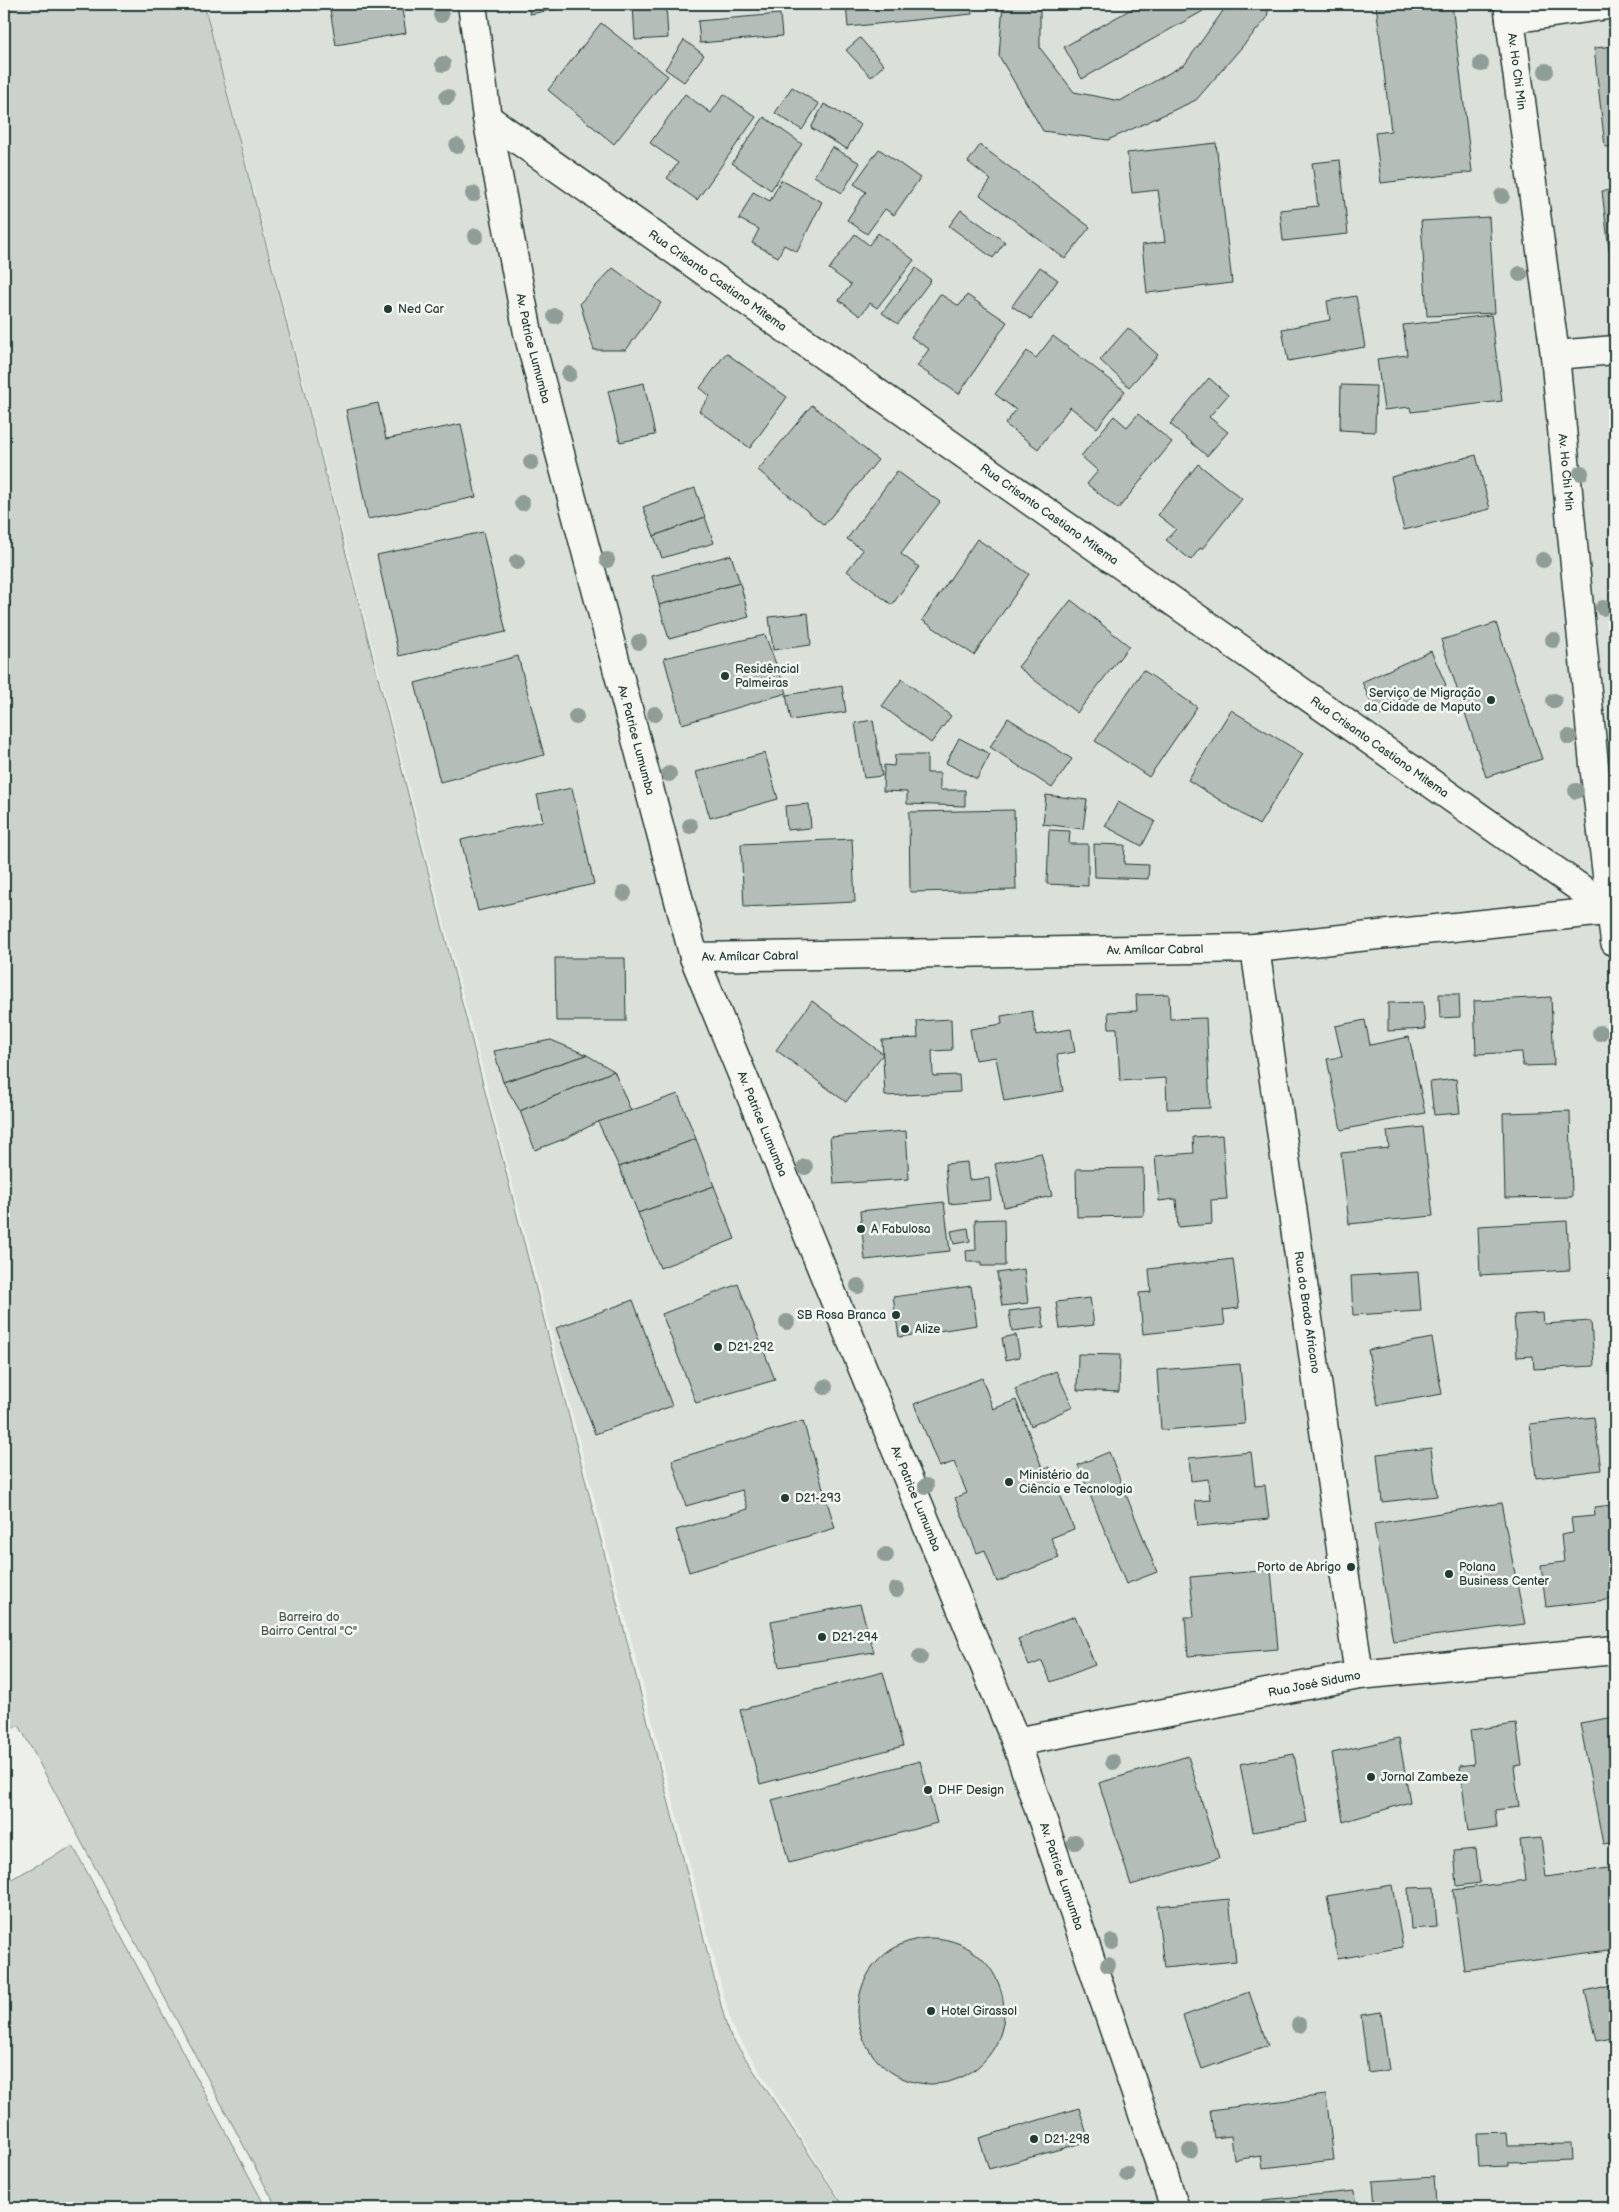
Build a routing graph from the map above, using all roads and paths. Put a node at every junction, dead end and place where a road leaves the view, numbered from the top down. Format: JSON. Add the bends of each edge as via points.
{"nodes":[{"id":1,"x":472,"y":4,"type":"edge"},
{"id":2,"x":1615,"y":4,"type":"edge"},
{"id":3,"x":1509,"y":12,"type":"edge"},
{"id":4,"x":487,"y":118,"type":"junction"},
{"id":5,"x":1615,"y":350,"type":"edge"},
{"id":6,"x":1556,"y":355,"type":"junction"},
{"id":7,"x":1613,"y":910,"type":"edge"},
{"id":8,"x":1615,"y":942,"type":"edge"},
{"id":9,"x":1255,"y":948,"type":"junction"},
{"id":10,"x":694,"y":957,"type":"junction"},
{"id":11,"x":1615,"y":1650,"type":"edge"},
{"id":12,"x":1359,"y":1674,"type":"junction"},
{"id":13,"x":1016,"y":1742,"type":"junction"},
{"id":14,"x":1175,"y":2208,"type":"edge"}],
"edges":[{"from":1,"to":4,"type":"street","name":"Av. Patrice Lumumba"},
{"from":2,"to":3,"type":"street"},
{"from":3,"to":6,"type":"street","name":"Av. Ho Chi Min"},
{"from":4,"to":7,"type":"street","name":"Rua Crisanto Castiano Mitema"},
{"from":4,"to":10,"type":"street","name":"Av. Patrice Lumumba","via":[[528,333]]},
{"from":5,"to":6,"type":"street"},
{"from":6,"to":7,"type":"street","name":"Av. Ho Chi Min","via":[[1594,765]]},
{"from":7,"to":8,"type":"street","name":"Av. Ho Chi Min"},
{"from":7,"to":9,"type":"street","name":"Av. Amílcar Cabral"},
{"from":9,"to":10,"type":"street","name":"Av. Amílcar Cabral"},
{"from":9,"to":12,"type":"street","name":"Rua do Brado Africano"},
{"from":10,"to":13,"type":"street","name":"Av. Patrice Lumumba"},
{"from":11,"to":12,"type":"street","name":"Rua José Sidumo"},
{"from":12,"to":13,"type":"street","name":"Rua José Sidumo"},
{"from":13,"to":14,"type":"street","name":"Av. Patrice Lumumba"}]}
